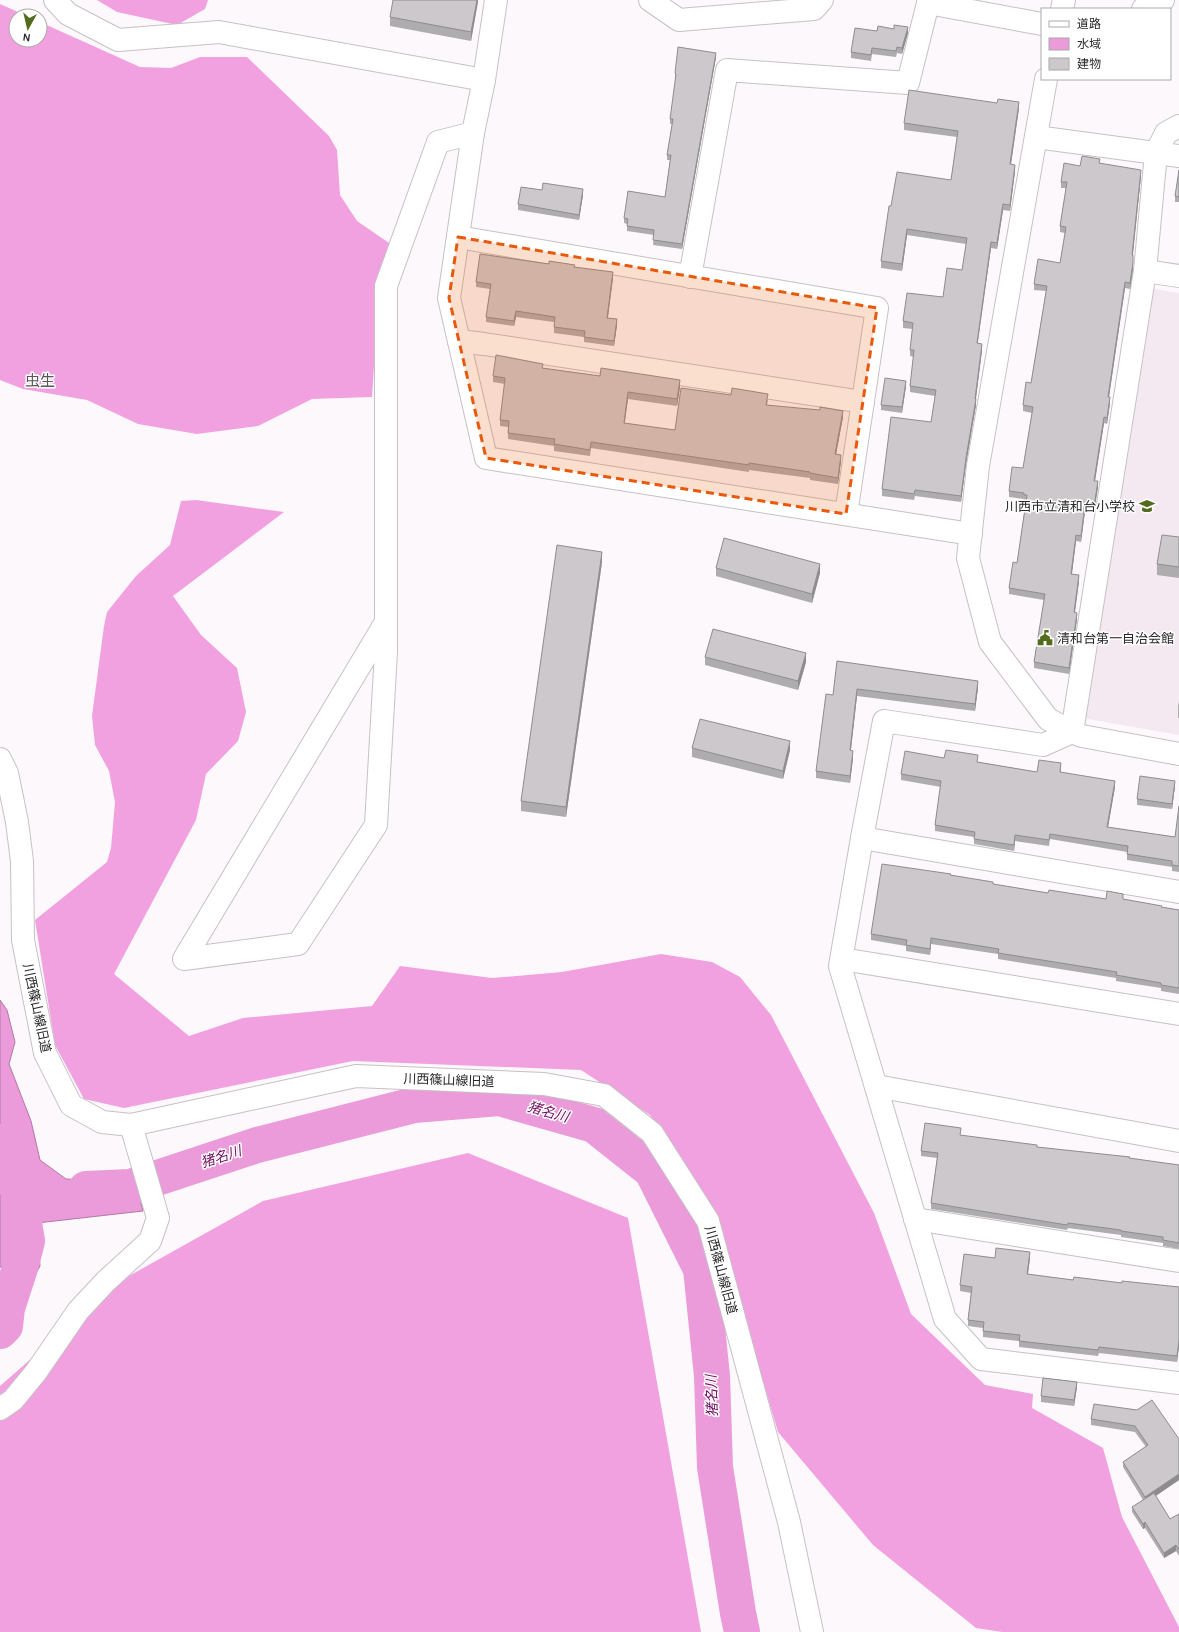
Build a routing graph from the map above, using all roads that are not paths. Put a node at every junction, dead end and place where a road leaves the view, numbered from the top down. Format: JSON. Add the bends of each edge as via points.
{"nodes":[{"id":1,"x":54,"y":0,"type":"edge"},
{"id":2,"x":496,"y":0,"type":"edge"},
{"id":3,"x":650,"y":0,"type":"edge"},
{"id":4,"x":822,"y":0,"type":"edge"},
{"id":5,"x":1163,"y":0,"type":"edge"},
{"id":6,"x":1145,"y":8,"type":"edge"},
{"id":7,"x":1041,"y":24,"type":"edge"},
{"id":8,"x":484,"y":80,"type":"junction"},
{"id":9,"x":1046,"y":80,"type":"edge"},
{"id":10,"x":1179,"y":126,"type":"edge"},
{"id":11,"x":473,"y":133,"type":"junction"},
{"id":12,"x":1036,"y":137,"type":"junction"},
{"id":13,"x":1156,"y":153,"type":"junction"},
{"id":14,"x":1179,"y":156,"type":"edge"},
{"id":15,"x":458,"y":237,"type":"junction"},
{"id":16,"x":1145,"y":271,"type":"junction"},
{"id":17,"x":1179,"y":276,"type":"edge"},
{"id":18,"x":690,"y":277,"type":"junction"},
{"id":19,"x":459,"y":341,"type":"junction"},
{"id":20,"x":863,"y":402,"type":"junction"},
{"id":21,"x":846,"y":514,"type":"junction"},
{"id":22,"x":971,"y":534,"type":"junction"},
{"id":23,"x":386,"y":622,"type":"junction"},
{"id":24,"x":1072,"y":732,"type":"junction"},
{"id":25,"x":1179,"y":754,"type":"edge"},
{"id":26,"x":0,"y":759,"type":"edge"},
{"id":27,"x":862,"y":838,"type":"junction"},
{"id":28,"x":1179,"y":892,"type":"edge"},
{"id":29,"x":842,"y":959,"type":"junction"},
{"id":30,"x":1179,"y":1014,"type":"edge"},
{"id":31,"x":876,"y":1086,"type":"junction"},
{"id":32,"x":134,"y":1134,"type":"junction"},
{"id":33,"x":1179,"y":1141,"type":"edge"},
{"id":34,"x":915,"y":1220,"type":"junction"},
{"id":35,"x":1179,"y":1260,"type":"edge"},
{"id":36,"x":1179,"y":1383,"type":"edge"},
{"id":37,"x":0,"y":1409,"type":"edge"},
{"id":38,"x":812,"y":1632,"type":"edge"}],
"edges":[{"from":1,"to":8,"type":"street","via":[[68,14],[118,40],[219,32]]},
{"from":2,"to":8,"type":"street"},
{"from":3,"to":4,"type":"street","via":[[679,20],[814,9]]},
{"from":5,"to":6,"type":"street"},
{"from":7,"to":18,"type":"street","via":[[928,3],[908,83],[727,70]]},
{"from":8,"to":11,"type":"street"},
{"from":9,"to":12,"type":"street"},
{"from":10,"to":13,"type":"street","via":[[1166,133]]},
{"from":11,"to":15,"type":"street"},
{"from":11,"to":23,"type":"street","via":[[438,142],[386,286]]},
{"from":12,"to":13,"type":"street"},
{"from":12,"to":22,"type":"street","via":[[978,466]]},
{"from":13,"to":14,"type":"street"},
{"from":13,"to":16,"type":"street"},
{"from":15,"to":18,"type":"street"},
{"from":15,"to":19,"type":"street","via":[[449,298]]},
{"from":16,"to":17,"type":"street"},
{"from":16,"to":24,"type":"street"},
{"from":18,"to":20,"type":"street","via":[[877,308]]},
{"from":19,"to":20,"type":"street"},
{"from":19,"to":21,"type":"street","via":[[486,458]]},
{"from":20,"to":21,"type":"street"},
{"from":21,"to":22,"type":"street"},
{"from":22,"to":24,"type":"street","via":[[968,558],[990,642],[1048,719]]},
{"from":23,"to":23,"type":"street","via":[[376,825],[298,944],[184,959]]},
{"from":24,"to":25,"type":"street"},
{"from":24,"to":27,"type":"street","via":[[1043,745],[884,721]]},
{"from":26,"to":32,"type":"street","name":"川西篠山線旧道","via":[[7,773],[17,822],[22,861],[23,940],[45,1053],[71,1105],[102,1122]]},
{"from":27,"to":28,"type":"street"},
{"from":27,"to":29,"type":"street"},
{"from":29,"to":30,"type":"street"},
{"from":29,"to":31,"type":"street","via":[[840,966]]},
{"from":31,"to":33,"type":"street"},
{"from":31,"to":34,"type":"street"},
{"from":32,"to":37,"type":"street","via":[[158,1218],[150,1241],[78,1311],[36,1372],[13,1400]]},
{"from":32,"to":38,"type":"street","name":"川西篠山線旧道","via":[[356,1076],[544,1084],[604,1095],[652,1133],[708,1221],[789,1522]]},
{"from":34,"to":35,"type":"street"},
{"from":34,"to":36,"type":"street","via":[[945,1319],[981,1359]]}]}
